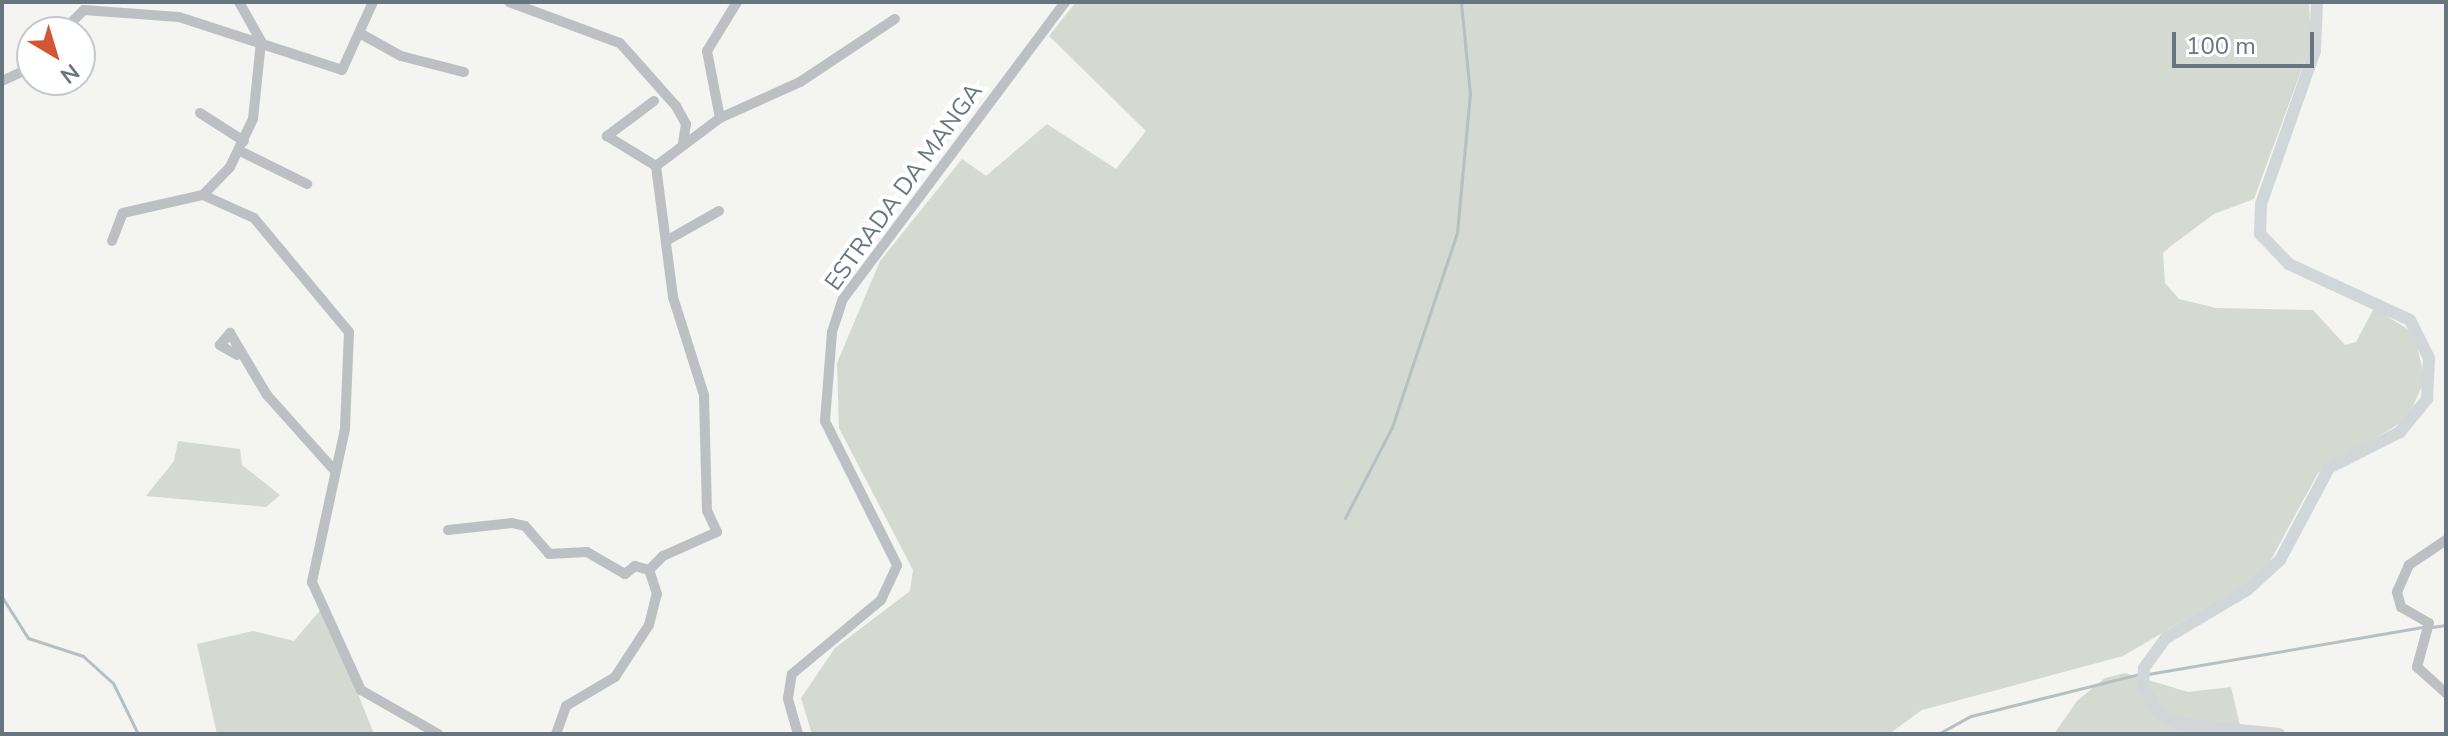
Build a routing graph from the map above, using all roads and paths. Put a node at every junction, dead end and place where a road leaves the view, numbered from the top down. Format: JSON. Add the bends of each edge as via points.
{"nodes":[{"id":1,"x":239,"y":2,"type":"edge"},
{"id":2,"x":373,"y":2,"type":"edge"},
{"id":3,"x":509,"y":2,"type":"edge"},
{"id":4,"x":737,"y":2,"type":"edge"},
{"id":5,"x":1065,"y":2,"type":"edge"},
{"id":6,"x":2317,"y":2,"type":"edge"},
{"id":7,"x":83,"y":6,"type":"edge"},
{"id":8,"x":895,"y":19,"type":"dead end"},
{"id":9,"x":363,"y":35,"type":"junction"},
{"id":10,"x":261,"y":41,"type":"junction"},
{"id":11,"x":464,"y":72,"type":"dead end"},
{"id":12,"x":654,"y":101,"type":"dead end"},
{"id":13,"x":200,"y":113,"type":"dead end"},
{"id":14,"x":720,"y":118,"type":"junction"},
{"id":15,"x":683,"y":143,"type":"junction"},
{"id":16,"x":242,"y":146,"type":"junction"},
{"id":17,"x":656,"y":166,"type":"junction"},
{"id":18,"x":307,"y":184,"type":"dead end"},
{"id":19,"x":203,"y":195,"type":"junction"},
{"id":20,"x":719,"y":211,"type":"dead end"},
{"id":21,"x":112,"y":241,"type":"dead end"},
{"id":22,"x":666,"y":241,"type":"junction"},
{"id":23,"x":237,"y":355,"type":"dead end"},
{"id":24,"x":335,"y":471,"type":"junction"},
{"id":25,"x":448,"y":530,"type":"dead end"},
{"id":26,"x":2446,"y":540,"type":"edge"},
{"id":27,"x":649,"y":570,"type":"junction"},
{"id":28,"x":2446,"y":693,"type":"edge"},
{"id":29,"x":438,"y":734,"type":"edge"},
{"id":30,"x":556,"y":734,"type":"edge"},
{"id":31,"x":798,"y":734,"type":"edge"},
{"id":32,"x":2279,"y":734,"type":"edge"}],
"edges":[{"from":1,"to":10,"type":"street"},
{"from":2,"to":9,"type":"street"},
{"from":3,"to":15,"type":"street","via":[[620,43],[676,106],[686,124]]},
{"from":4,"to":14,"type":"street","via":[[707,51]]},
{"from":5,"to":31,"type":"street","name":"ESTRADA DA MANGA","via":[[843,299],[832,332],[825,421],[897,565],[881,600],[806,655],[792,674],[788,698]]},
{"from":6,"to":32,"type":"main road","via":[[2315,51],[2261,204],[2260,234],[2289,264],[2410,320],[2429,358],[2427,399],[2400,432],[2329,468],[2280,560],[2247,590],[2166,638],[2144,668],[2143,687],[2158,713],[2181,724]]},
{"from":7,"to":10,"type":"street","via":[[179,17]]},
{"from":8,"to":14,"type":"street","via":[[800,82]]},
{"from":9,"to":10,"type":"street","via":[[342,70]]},
{"from":9,"to":11,"type":"street","via":[[401,56]]},
{"from":10,"to":16,"type":"street","via":[[263,73]]},
{"from":12,"to":17,"type":"street","via":[[607,136]]},
{"from":13,"to":16,"type":"street"},
{"from":14,"to":15,"type":"street"},
{"from":15,"to":17,"type":"street"},
{"from":16,"to":18,"type":"street"},
{"from":16,"to":19,"type":"street"},
{"from":17,"to":22,"type":"street"},
{"from":19,"to":21,"type":"street","via":[[123,213]]},
{"from":19,"to":24,"type":"street","via":[[254,218],[349,332],[345,429]]},
{"from":20,"to":22,"type":"street"},
{"from":22,"to":27,"type":"street","via":[[673,297],[704,395],[707,511],[717,532],[663,556]]},
{"from":23,"to":24,"type":"street"},
{"from":24,"to":29,"type":"street","via":[[312,582],[361,690]]},
{"from":25,"to":27,"type":"street","via":[[512,523],[525,526],[549,554],[587,552],[625,574],[635,566]]},
{"from":26,"to":28,"type":"street","via":[[2409,565],[2397,592],[2410,616],[2429,623],[2417,667]]},
{"from":27,"to":30,"type":"street","via":[[657,594],[649,625],[615,677],[566,706]]}]}
